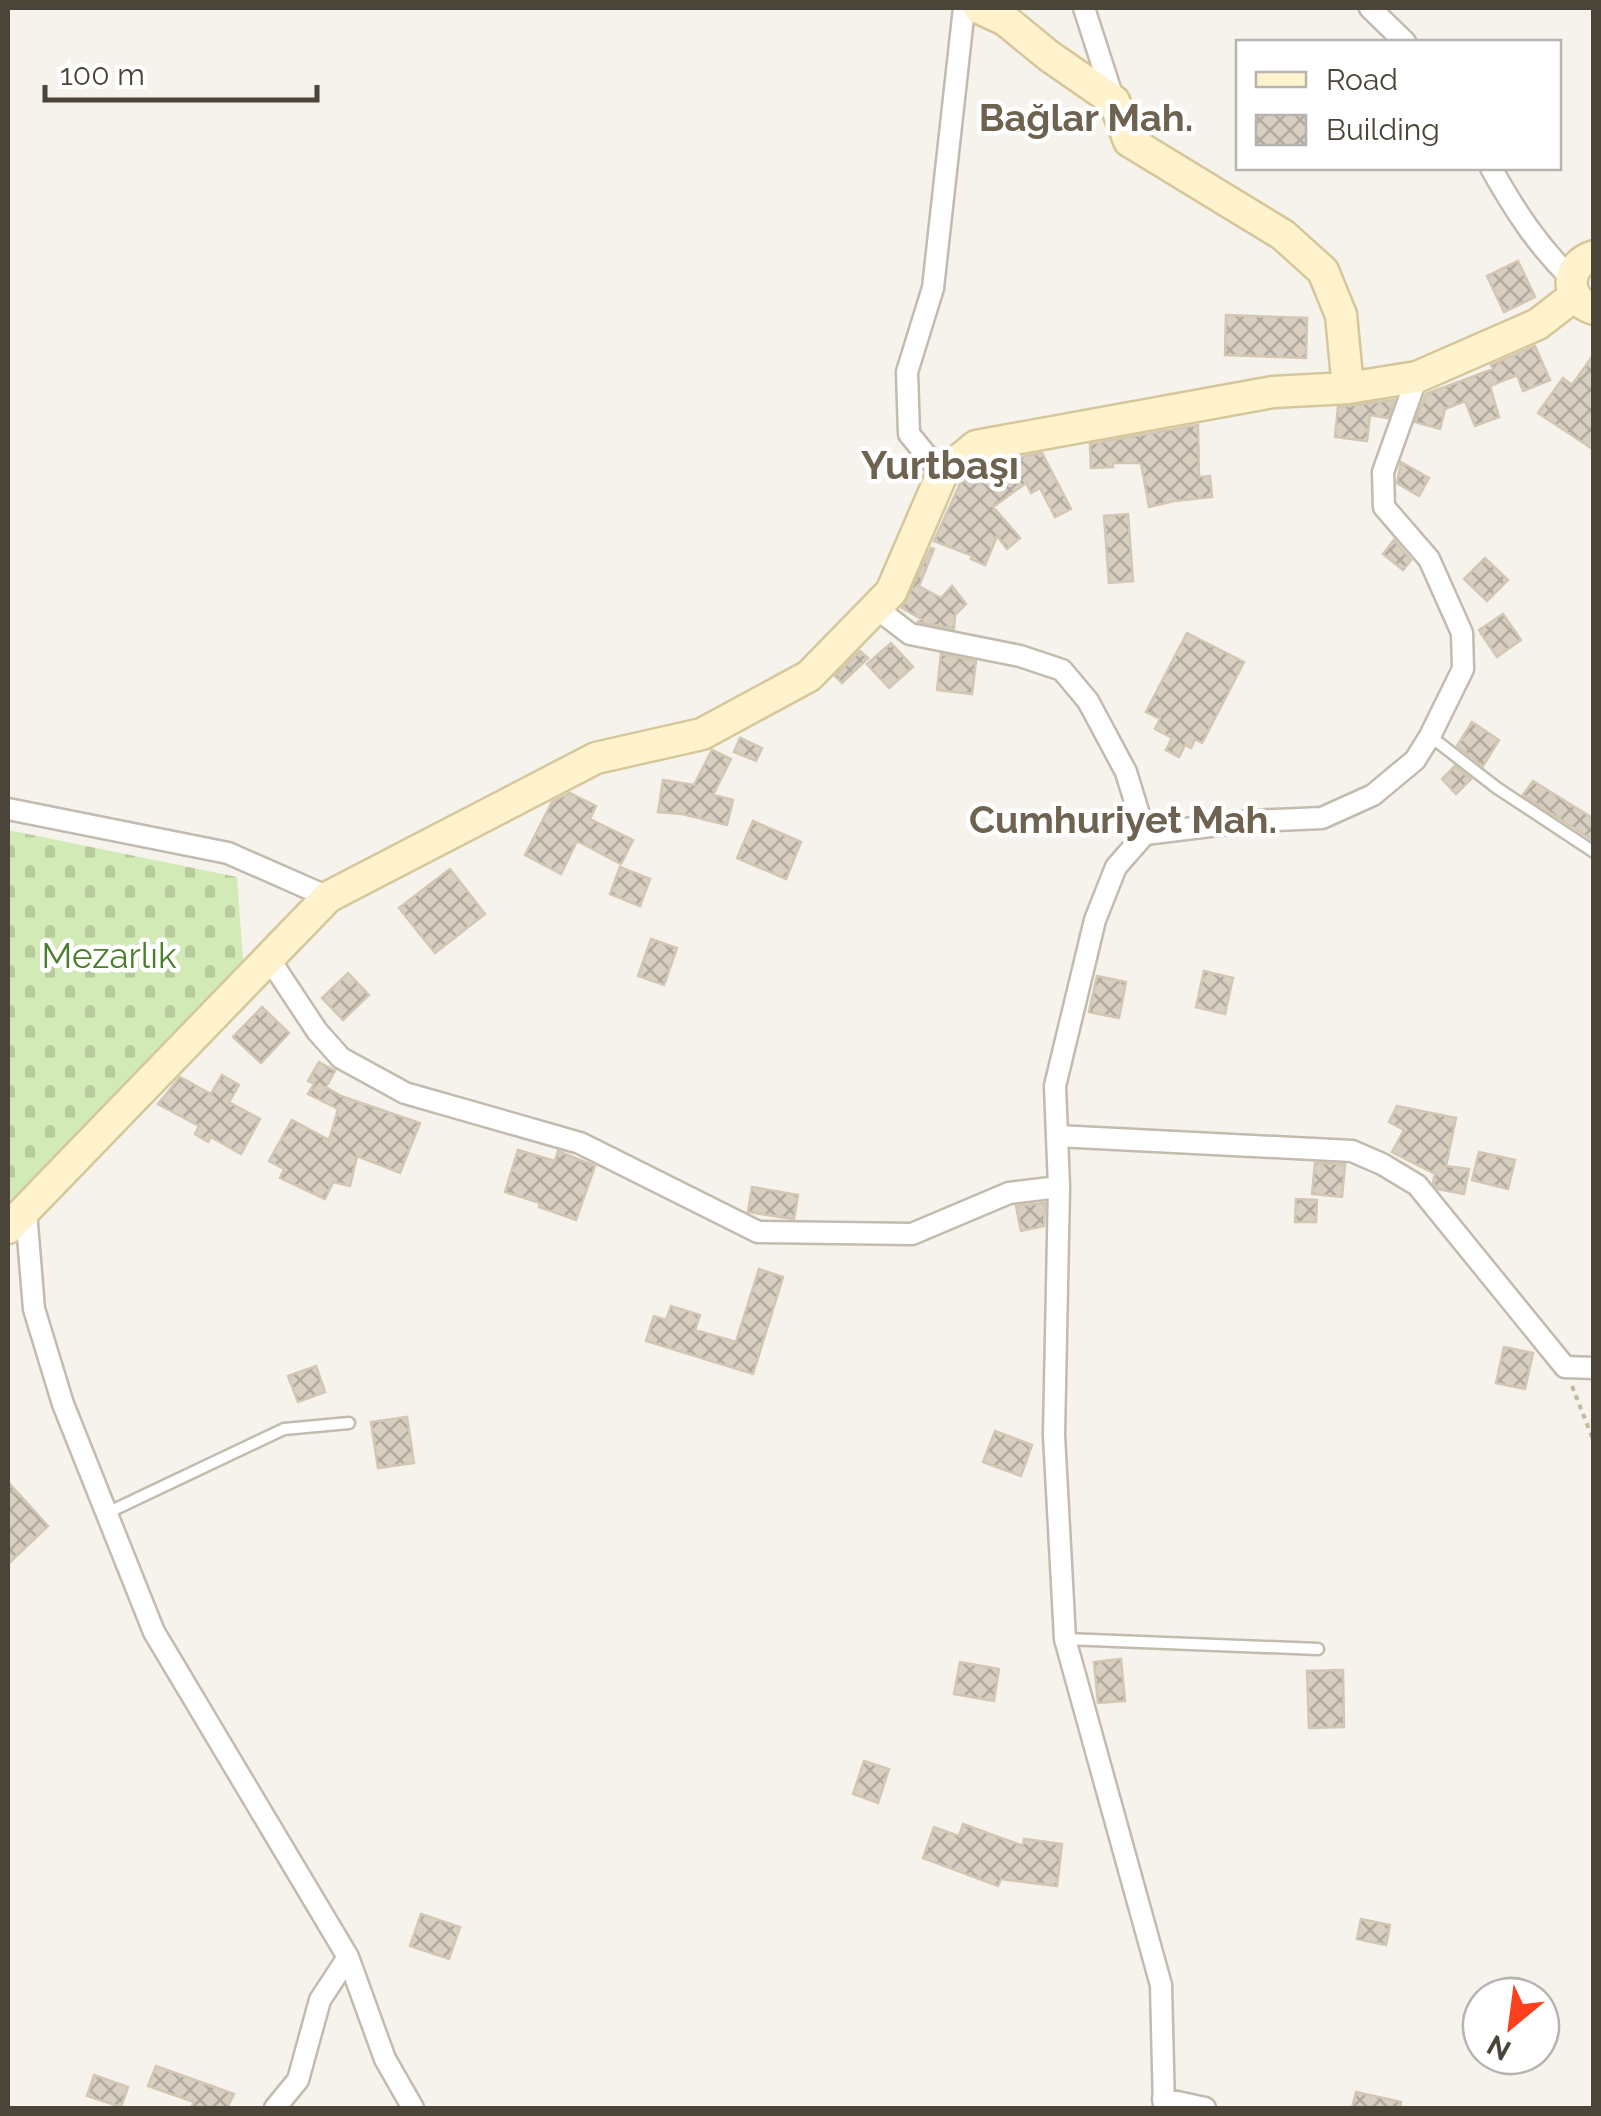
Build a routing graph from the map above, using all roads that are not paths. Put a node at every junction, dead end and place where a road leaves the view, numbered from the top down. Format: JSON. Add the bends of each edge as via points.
{"nodes":[{"id":1,"x":964,"y":8,"type":"edge"},
{"id":2,"x":978,"y":8,"type":"edge"},
{"id":3,"x":1084,"y":8,"type":"edge"},
{"id":4,"x":1370,"y":8,"type":"edge"},
{"id":5,"x":1403,"y":40,"type":"edge"},
{"id":6,"x":1114,"y":101,"type":"junction"},
{"id":7,"x":1491,"y":170,"type":"edge"},
{"id":8,"x":1594,"y":256,"type":"edge"},
{"id":9,"x":1579,"y":295,"type":"edge"},
{"id":10,"x":1417,"y":376,"type":"junction"},
{"id":11,"x":1348,"y":388,"type":"junction"},
{"id":12,"x":942,"y":474,"type":"junction"},
{"id":13,"x":876,"y":608,"type":"junction"},
{"id":14,"x":1430,"y":736,"type":"junction"},
{"id":15,"x":8,"y":809,"type":"edge"},
{"id":16,"x":1145,"y":834,"type":"junction"},
{"id":17,"x":1594,"y":852,"type":"edge"},
{"id":18,"x":328,"y":897,"type":"junction"},
{"id":19,"x":268,"y":957,"type":"junction"},
{"id":20,"x":1057,"y":1136,"type":"junction"},
{"id":21,"x":1059,"y":1186,"type":"junction"},
{"id":22,"x":17,"y":1220,"type":"edge"},
{"id":23,"x":1594,"y":1368,"type":"edge"},
{"id":24,"x":349,"y":1423,"type":"dead end"},
{"id":25,"x":106,"y":1513,"type":"junction"},
{"id":26,"x":1064,"y":1638,"type":"junction"},
{"id":27,"x":1318,"y":1650,"type":"dead end"},
{"id":28,"x":348,"y":1956,"type":"junction"},
{"id":29,"x":1164,"y":2104,"type":"edge"},
{"id":30,"x":275,"y":2108,"type":"edge"},
{"id":31,"x":413,"y":2108,"type":"edge"},
{"id":32,"x":1205,"y":2108,"type":"edge"}],
"edges":[{"from":1,"to":12,"type":"street","via":[[934,288],[906,372],[908,434]]},
{"from":2,"to":6,"type":"street","via":[[1005,20]]},
{"from":3,"to":6,"type":"street"},
{"from":4,"to":5,"type":"street"},
{"from":6,"to":11,"type":"street","via":[[1129,141],[1283,236],[1323,271],[1341,315]]},
{"from":7,"to":9,"type":"street"},
{"from":8,"to":9,"type":"street","via":[[1579,262]]},
{"from":9,"to":10,"type":"street","via":[[1538,324]]},
{"from":10,"to":11,"type":"street"},
{"from":10,"to":14,"type":"street","via":[[1383,472],[1384,507],[1428,558],[1462,633],[1463,669]]},
{"from":11,"to":12,"type":"street","via":[[1273,392],[976,446]]},
{"from":12,"to":13,"type":"street","via":[[891,592]]},
{"from":13,"to":16,"type":"street","via":[[910,634],[1062,670],[1088,702],[1126,772]]},
{"from":13,"to":18,"type":"street","via":[[809,676],[702,734],[596,758]]},
{"from":14,"to":16,"type":"street","via":[[1415,760],[1373,795],[1322,818]]},
{"from":14,"to":17,"type":"lane"},
{"from":15,"to":18,"type":"street","via":[[228,854]]},
{"from":16,"to":20,"type":"street","via":[[1116,867],[1096,920],[1055,1086]]},
{"from":18,"to":19,"type":"street"},
{"from":19,"to":21,"type":"street","via":[[341,1058],[405,1093],[580,1143],[758,1232],[912,1234],[1010,1193]]},
{"from":19,"to":22,"type":"street"},
{"from":20,"to":21,"type":"street"},
{"from":20,"to":23,"type":"street","via":[[1352,1151],[1416,1186],[1565,1367]]},
{"from":21,"to":26,"type":"street","via":[[1054,1435]]},
{"from":22,"to":25,"type":"street","via":[[34,1309]]},
{"from":24,"to":25,"type":"lane","via":[[284,1429]]},
{"from":25,"to":28,"type":"street","via":[[154,1632]]},
{"from":26,"to":27,"type":"lane"},
{"from":26,"to":29,"type":"street","via":[[1161,1985]]},
{"from":28,"to":30,"type":"street","via":[[320,2000],[298,2080]]},
{"from":28,"to":31,"type":"street","via":[[385,2059]]},
{"from":29,"to":32,"type":"street"}]}
